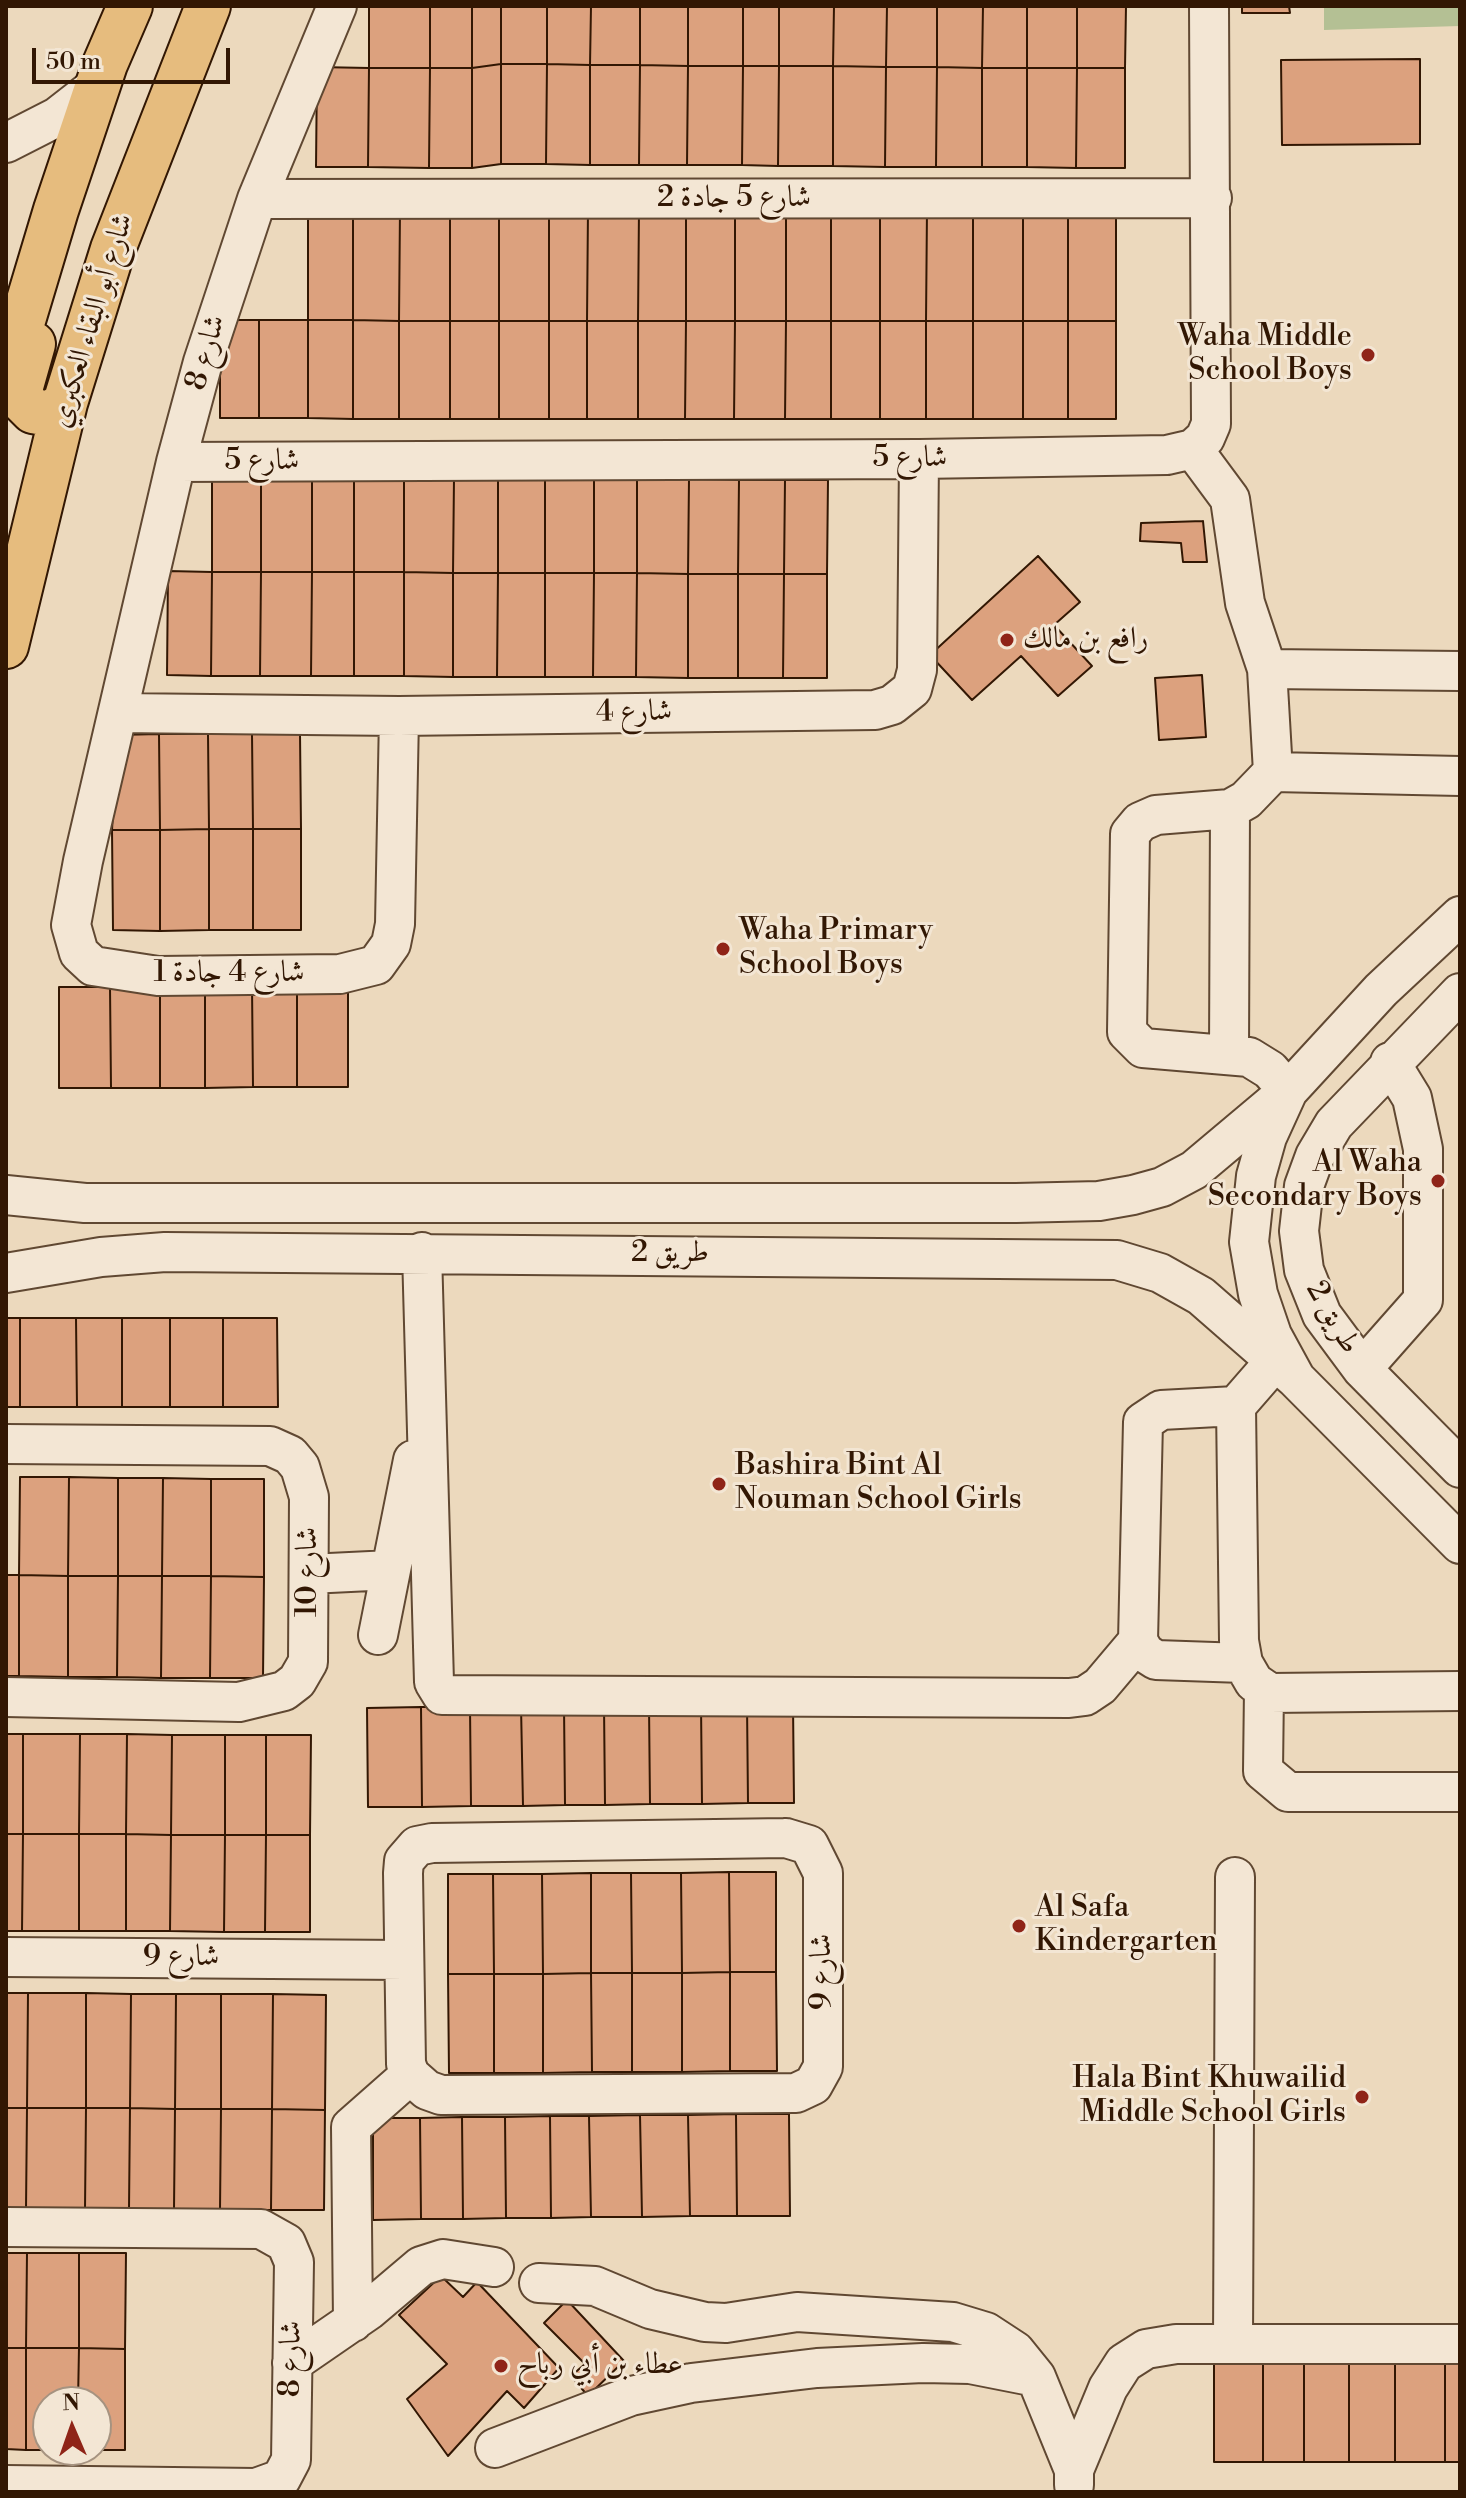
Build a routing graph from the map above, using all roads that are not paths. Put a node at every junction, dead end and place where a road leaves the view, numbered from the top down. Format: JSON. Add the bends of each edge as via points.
{"nodes":[{"id":1,"x":130,"y":6,"type":"edge"},
{"id":2,"x":208,"y":6,"type":"edge"},
{"id":3,"x":337,"y":6,"type":"edge"},
{"id":4,"x":1209,"y":6,"type":"edge"},
{"id":5,"x":98,"y":85,"type":"junction"},
{"id":6,"x":6,"y":143,"type":"edge"},
{"id":7,"x":1212,"y":198,"type":"junction"},
{"id":8,"x":257,"y":199,"type":"junction"},
{"id":9,"x":56,"y":210,"type":"junction"},
{"id":10,"x":10,"y":343,"type":"edge"},
{"id":11,"x":65,"y":403,"type":"junction"},
{"id":12,"x":1193,"y":449,"type":"junction"},
{"id":13,"x":919,"y":459,"type":"junction"},
{"id":14,"x":176,"y":462,"type":"junction"},
{"id":15,"x":6,"y":646,"type":"edge"},
{"id":16,"x":1267,"y":669,"type":"junction"},
{"id":17,"x":1460,"y":671,"type":"edge"},
{"id":18,"x":118,"y":713,"type":"junction"},
{"id":19,"x":399,"y":716,"type":"junction"},
{"id":20,"x":1273,"y":772,"type":"junction"},
{"id":21,"x":1460,"y":776,"type":"edge"},
{"id":22,"x":1230,"y":809,"type":"junction"},
{"id":23,"x":1457,"y":918,"type":"edge"},
{"id":24,"x":1460,"y":960,"type":"edge"},
{"id":25,"x":1381,"y":990,"type":"junction"},
{"id":26,"x":1460,"y":993,"type":"edge"},
{"id":27,"x":1424,"y":1028,"type":"junction"},
{"id":28,"x":1229,"y":1053,"type":"junction"},
{"id":29,"x":1390,"y":1062,"type":"junction"},
{"id":30,"x":1288,"y":1091,"type":"junction"},
{"id":31,"x":6,"y":1195,"type":"edge"},
{"id":32,"x":495,"y":1200,"type":"junction"},
{"id":33,"x":1016,"y":1203,"type":"junction"},
{"id":34,"x":422,"y":1252,"type":"junction"},
{"id":35,"x":494,"y":1252,"type":"junction"},
{"id":36,"x":1016,"y":1256,"type":"junction"},
{"id":37,"x":6,"y":1273,"type":"edge"},
{"id":38,"x":1362,"y":1369,"type":"junction"},
{"id":39,"x":1286,"y":1370,"type":"junction"},
{"id":40,"x":426,"y":1395,"type":"junction"},
{"id":41,"x":1236,"y":1406,"type":"junction"},
{"id":42,"x":1422,"y":1433,"type":"junction"},
{"id":43,"x":6,"y":1444,"type":"edge"},
{"id":44,"x":1460,"y":1468,"type":"edge"},
{"id":45,"x":1385,"y":1472,"type":"junction"},
{"id":46,"x":1460,"y":1544,"type":"edge"},
{"id":47,"x":391,"y":1570,"type":"junction"},
{"id":48,"x":309,"y":1574,"type":"junction"},
{"id":49,"x":378,"y":1635,"type":"dead end"},
{"id":50,"x":1138,"y":1641,"type":"junction"},
{"id":51,"x":1254,"y":1676,"type":"junction"},
{"id":52,"x":1460,"y":1691,"type":"edge"},
{"id":53,"x":6,"y":1697,"type":"edge"},
{"id":54,"x":1460,"y":1792,"type":"edge"},
{"id":55,"x":1235,"y":1877,"type":"dead end"},
{"id":56,"x":6,"y":1957,"type":"edge"},
{"id":57,"x":404,"y":1960,"type":"junction"},
{"id":58,"x":410,"y":2075,"type":"junction"},
{"id":59,"x":6,"y":2227,"type":"edge"},
{"id":60,"x":494,"y":2267,"type":"dead end"},
{"id":61,"x":539,"y":2283,"type":"dead end"},
{"id":62,"x":353,"y":2322,"type":"junction"},
{"id":63,"x":1233,"y":2343,"type":"junction"},
{"id":64,"x":1460,"y":2344,"type":"edge"},
{"id":65,"x":292,"y":2363,"type":"junction"},
{"id":66,"x":1036,"y":2377,"type":"junction"},
{"id":67,"x":495,"y":2448,"type":"dead end"},
{"id":68,"x":1074,"y":2481,"type":"edge"},
{"id":69,"x":6,"y":2485,"type":"edge"}],
"edges":[{"from":1,"to":5,"type":"main road"},
{"from":2,"to":11,"type":"main road","name":"شارع أبو البقاء العكبري","via":[[113,249]]},
{"from":3,"to":8,"type":"street","name":"شارع 8"},
{"from":4,"to":7,"type":"street"},
{"from":5,"to":6,"type":"street","via":[[37,130]]},
{"from":5,"to":9,"type":"main road"},
{"from":7,"to":8,"type":"street","name":"شارع 5 جادة 2"},
{"from":7,"to":12,"type":"street","via":[[1211,424]]},
{"from":8,"to":14,"type":"street","name":"شارع 8"},
{"from":9,"to":10,"type":"main road"},
{"from":9,"to":11,"type":"main road","via":[[60,245],[20,390],[33,411],[50,414]]},
{"from":11,"to":15,"type":"main road","name":"شارع أبو البقاء العكبري"},
{"from":12,"to":13,"type":"street","name":"شارع 5","via":[[1167,455]]},
{"from":12,"to":16,"type":"street","via":[[1230,499],[1245,603]]},
{"from":13,"to":14,"type":"street","name":"شارع 5"},
{"from":13,"to":19,"type":"street","name":"شارع 4","via":[[917,670],[912,689],[892,705],[875,710]]},
{"from":14,"to":18,"type":"street","name":"شارع 8"},
{"from":16,"to":17,"type":"street"},
{"from":16,"to":20,"type":"street"},
{"from":18,"to":19,"type":"street","name":"شارع 4"},
{"from":18,"to":19,"type":"street","name":"شارع 4 جادة 1","via":[[71,925],[79,953],[93,966],[158,976],[340,974],[376,965],[391,944],[395,924]]},
{"from":20,"to":21,"type":"street"},
{"from":20,"to":22,"type":"street"},
{"from":22,"to":28,"type":"street"},
{"from":22,"to":28,"type":"street","via":[[1156,815],[1130,834],[1127,1032],[1143,1048]]},
{"from":23,"to":24,"type":"street","via":[[1450,941],[1452,954]]},
{"from":23,"to":25,"type":"street","name":"طريق 2"},
{"from":25,"to":27,"type":"street","via":[[1413,995],[1423,1008]]},
{"from":25,"to":30,"type":"street","name":"طريق 2"},
{"from":26,"to":27,"type":"street","name":"طريق 2"},
{"from":27,"to":29,"type":"street","name":"طريق 2"},
{"from":28,"to":30,"type":"street","via":[[1258,1061]]},
{"from":29,"to":38,"type":"street","via":[[1412,1098],[1423,1149],[1423,1300]]},
{"from":29,"to":38,"type":"street","name":"طريق 2","via":[[1334,1124],[1315,1156],[1304,1186],[1299,1231],[1304,1270],[1322,1315]]},
{"from":30,"to":33,"type":"street","name":"طريق 2","via":[[1194,1170],[1162,1187],[1099,1201]]},
{"from":30,"to":39,"type":"street","name":"طريق 2","via":[[1256,1176],[1249,1242],[1258,1294]]},
{"from":31,"to":32,"type":"street","name":"طريق 2","via":[[85,1203]]},
{"from":32,"to":33,"type":"street","name":"طريق 2"},
{"from":32,"to":35,"type":"street","via":[[477,1214],[474,1232],[476,1242]]},
{"from":33,"to":36,"type":"street","via":[[1032,1213],[1040,1231],[1038,1241]]},
{"from":34,"to":35,"type":"street","name":"طريق 2"},
{"from":34,"to":37,"type":"street","name":"طريق 2","via":[[165,1252]]},
{"from":34,"to":40,"type":"street"},
{"from":35,"to":36,"type":"street","name":"طريق 2"},
{"from":36,"to":39,"type":"street","name":"طريق 2","via":[[1117,1260],[1150,1269],[1211,1303]]},
{"from":38,"to":42,"type":"street","name":"طريق 2"},
{"from":39,"to":41,"type":"street"},
{"from":39,"to":45,"type":"street","name":"طريق 2"},
{"from":40,"to":47,"type":"street"},
{"from":40,"to":50,"type":"street","via":[[434,1682],[442,1695],[1069,1698],[1100,1686]]},
{"from":41,"to":50,"type":"street","via":[[1161,1410],[1143,1422]]},
{"from":41,"to":51,"type":"street","via":[[1239,1641]]},
{"from":42,"to":44,"type":"street","name":"طريق 2"},
{"from":42,"to":45,"type":"street","via":[[1426,1466],[1414,1477]]},
{"from":43,"to":48,"type":"street","name":"شارع 10","via":[[256,1444],[281,1450],[306,1478]]},
{"from":45,"to":46,"type":"street","name":"طريق 2"},
{"from":47,"to":48,"type":"street"},
{"from":47,"to":49,"type":"street"},
{"from":48,"to":53,"type":"street","name":"شارع 10","via":[[308,1662],[284,1691],[239,1702]]},
{"from":50,"to":51,"type":"street","via":[[1156,1660]]},
{"from":51,"to":52,"type":"street","via":[[1270,1693]]},
{"from":51,"to":54,"type":"street","via":[[1263,1771],[1288,1792]]},
{"from":55,"to":63,"type":"street"},
{"from":56,"to":57,"type":"street","name":"شارع 9"},
{"from":57,"to":58,"type":"street","name":"شارع 9"},
{"from":57,"to":58,"type":"street","name":"شارع 9","via":[[404,1861],[417,1846],[786,1838],[809,1845],[823,1873],[823,2067],[807,2089],[441,2095]]},
{"from":58,"to":62,"type":"street","via":[[351,2127]]},
{"from":59,"to":65,"type":"street","name":"شارع 8","via":[[261,2229],[278,2236],[294,2262]]},
{"from":60,"to":62,"type":"street","via":[[443,2259],[430,2262]]},
{"from":61,"to":66,"type":"street","via":[[595,2286],[650,2309],[705,2322],[797,2312],[953,2322],[986,2332],[1015,2351]]},
{"from":62,"to":65,"type":"street"},
{"from":63,"to":64,"type":"street"},
{"from":63,"to":68,"type":"street","via":[[1146,2349],[1124,2363],[1108,2388]]},
{"from":65,"to":69,"type":"street","name":"شارع 8","via":[[291,2460],[288,2471],[272,2485]]},
{"from":66,"to":67,"type":"street","via":[[970,2364],[923,2363],[817,2368],[691,2383],[631,2396]]},
{"from":66,"to":68,"type":"street"}]}
